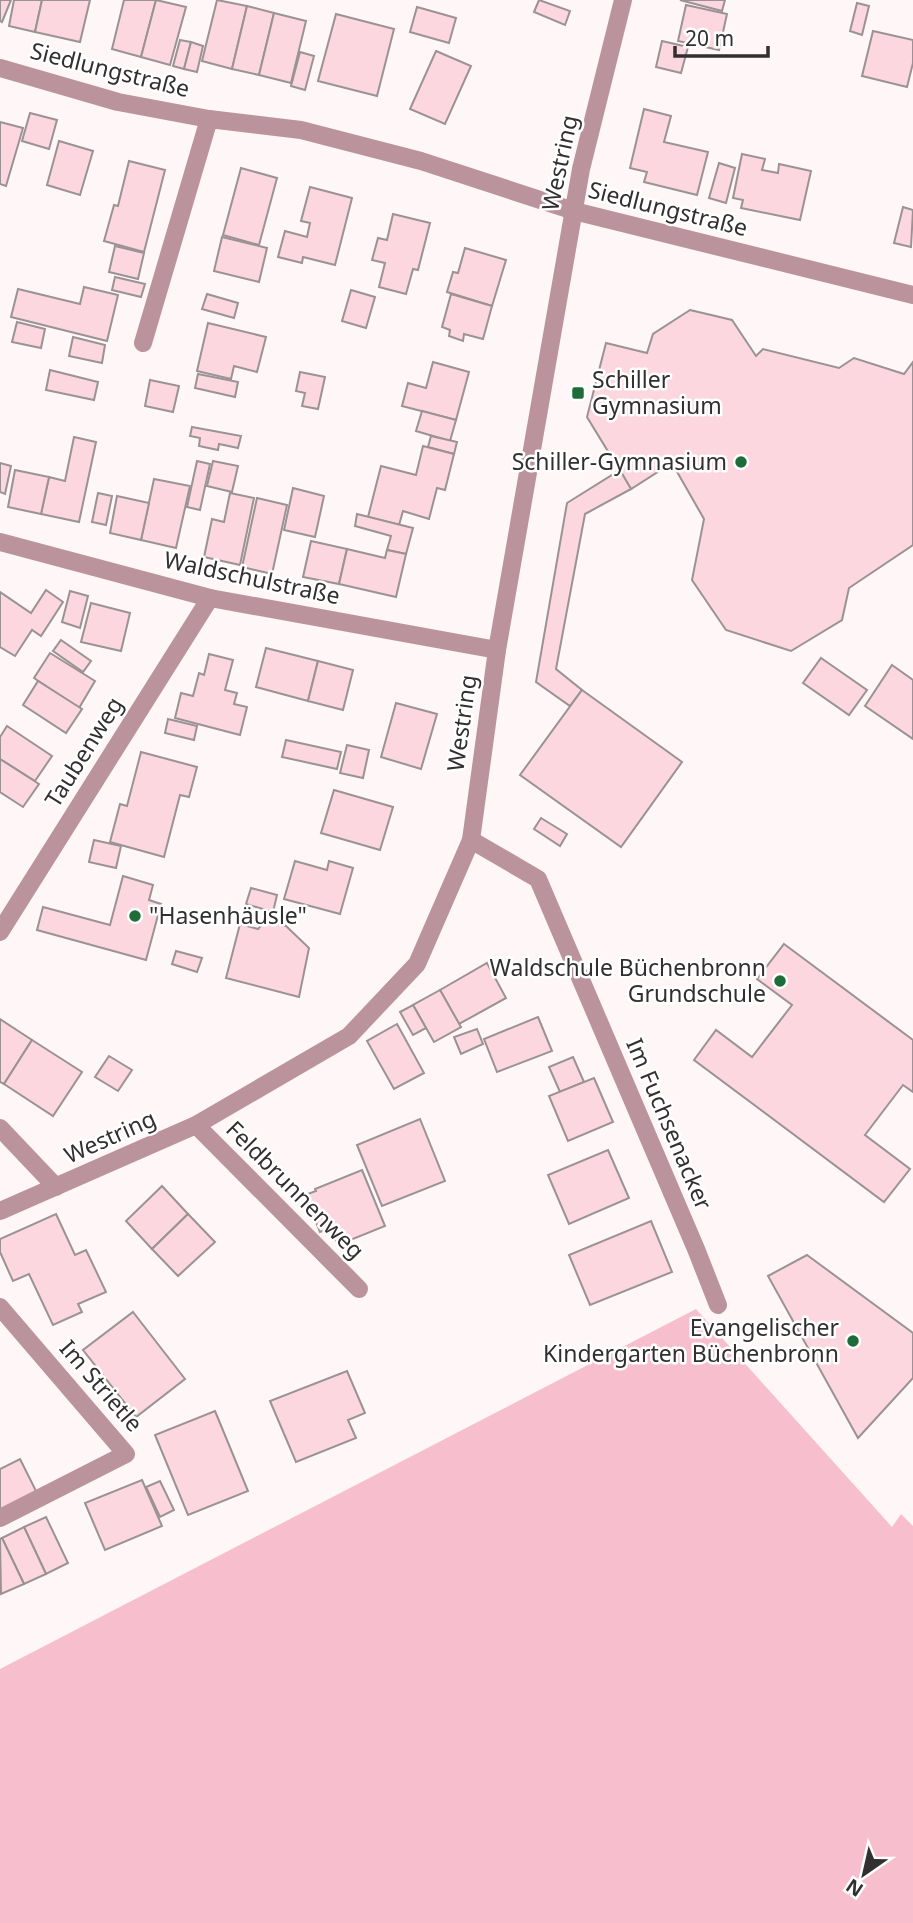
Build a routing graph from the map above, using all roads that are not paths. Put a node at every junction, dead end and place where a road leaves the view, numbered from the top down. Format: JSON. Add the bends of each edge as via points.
{"nodes":[{"id":1,"x":623,"y":0,"type":"edge"},
{"id":2,"x":0,"y":68,"type":"edge"},
{"id":3,"x":209,"y":119,"type":"junction"},
{"id":4,"x":574,"y":211,"type":"junction"},
{"id":5,"x":913,"y":295,"type":"edge"},
{"id":6,"x":143,"y":343,"type":"dead end"},
{"id":7,"x":0,"y":542,"type":"edge"},
{"id":8,"x":210,"y":598,"type":"junction"},
{"id":9,"x":497,"y":650,"type":"junction"},
{"id":10,"x":471,"y":840,"type":"junction"},
{"id":11,"x":0,"y":932,"type":"edge"},
{"id":12,"x":196,"y":1125,"type":"junction"},
{"id":13,"x":0,"y":1128,"type":"edge"},
{"id":14,"x":55,"y":1187,"type":"junction"},
{"id":15,"x":0,"y":1212,"type":"edge"},
{"id":16,"x":359,"y":1289,"type":"dead end"},
{"id":17,"x":718,"y":1305,"type":"dead end"},
{"id":18,"x":0,"y":1307,"type":"edge"},
{"id":19,"x":0,"y":1518,"type":"edge"}],
"edges":[{"from":1,"to":4,"type":"street","name":"Westring"},
{"from":2,"to":3,"type":"street","name":"Siedlungstraße","via":[[118,102]]},
{"from":3,"to":4,"type":"street","name":"Siedlungstraße","via":[[301,130],[421,160]]},
{"from":3,"to":6,"type":"street","name":"Siedlungstraße"},
{"from":4,"to":5,"type":"street","name":"Siedlungstraße"},
{"from":4,"to":9,"type":"street","name":"Westring"},
{"from":7,"to":8,"type":"street","name":"Waldschulstraße"},
{"from":8,"to":9,"type":"street","name":"Waldschulstraße"},
{"from":8,"to":11,"type":"street","name":"Taubenweg"},
{"from":9,"to":10,"type":"street","name":"Westring"},
{"from":10,"to":12,"type":"street","name":"Westring","via":[[417,964],[349,1036]]},
{"from":10,"to":17,"type":"street","name":"Im Fuchsenacker","via":[[538,879]]},
{"from":12,"to":14,"type":"street","name":"Westring"},
{"from":12,"to":16,"type":"street","name":"Feldbrunnenweg"},
{"from":13,"to":14,"type":"street"},
{"from":14,"to":15,"type":"street","name":"Westring"},
{"from":18,"to":19,"type":"street","name":"Im Strietle","via":[[126,1454]]}]}
